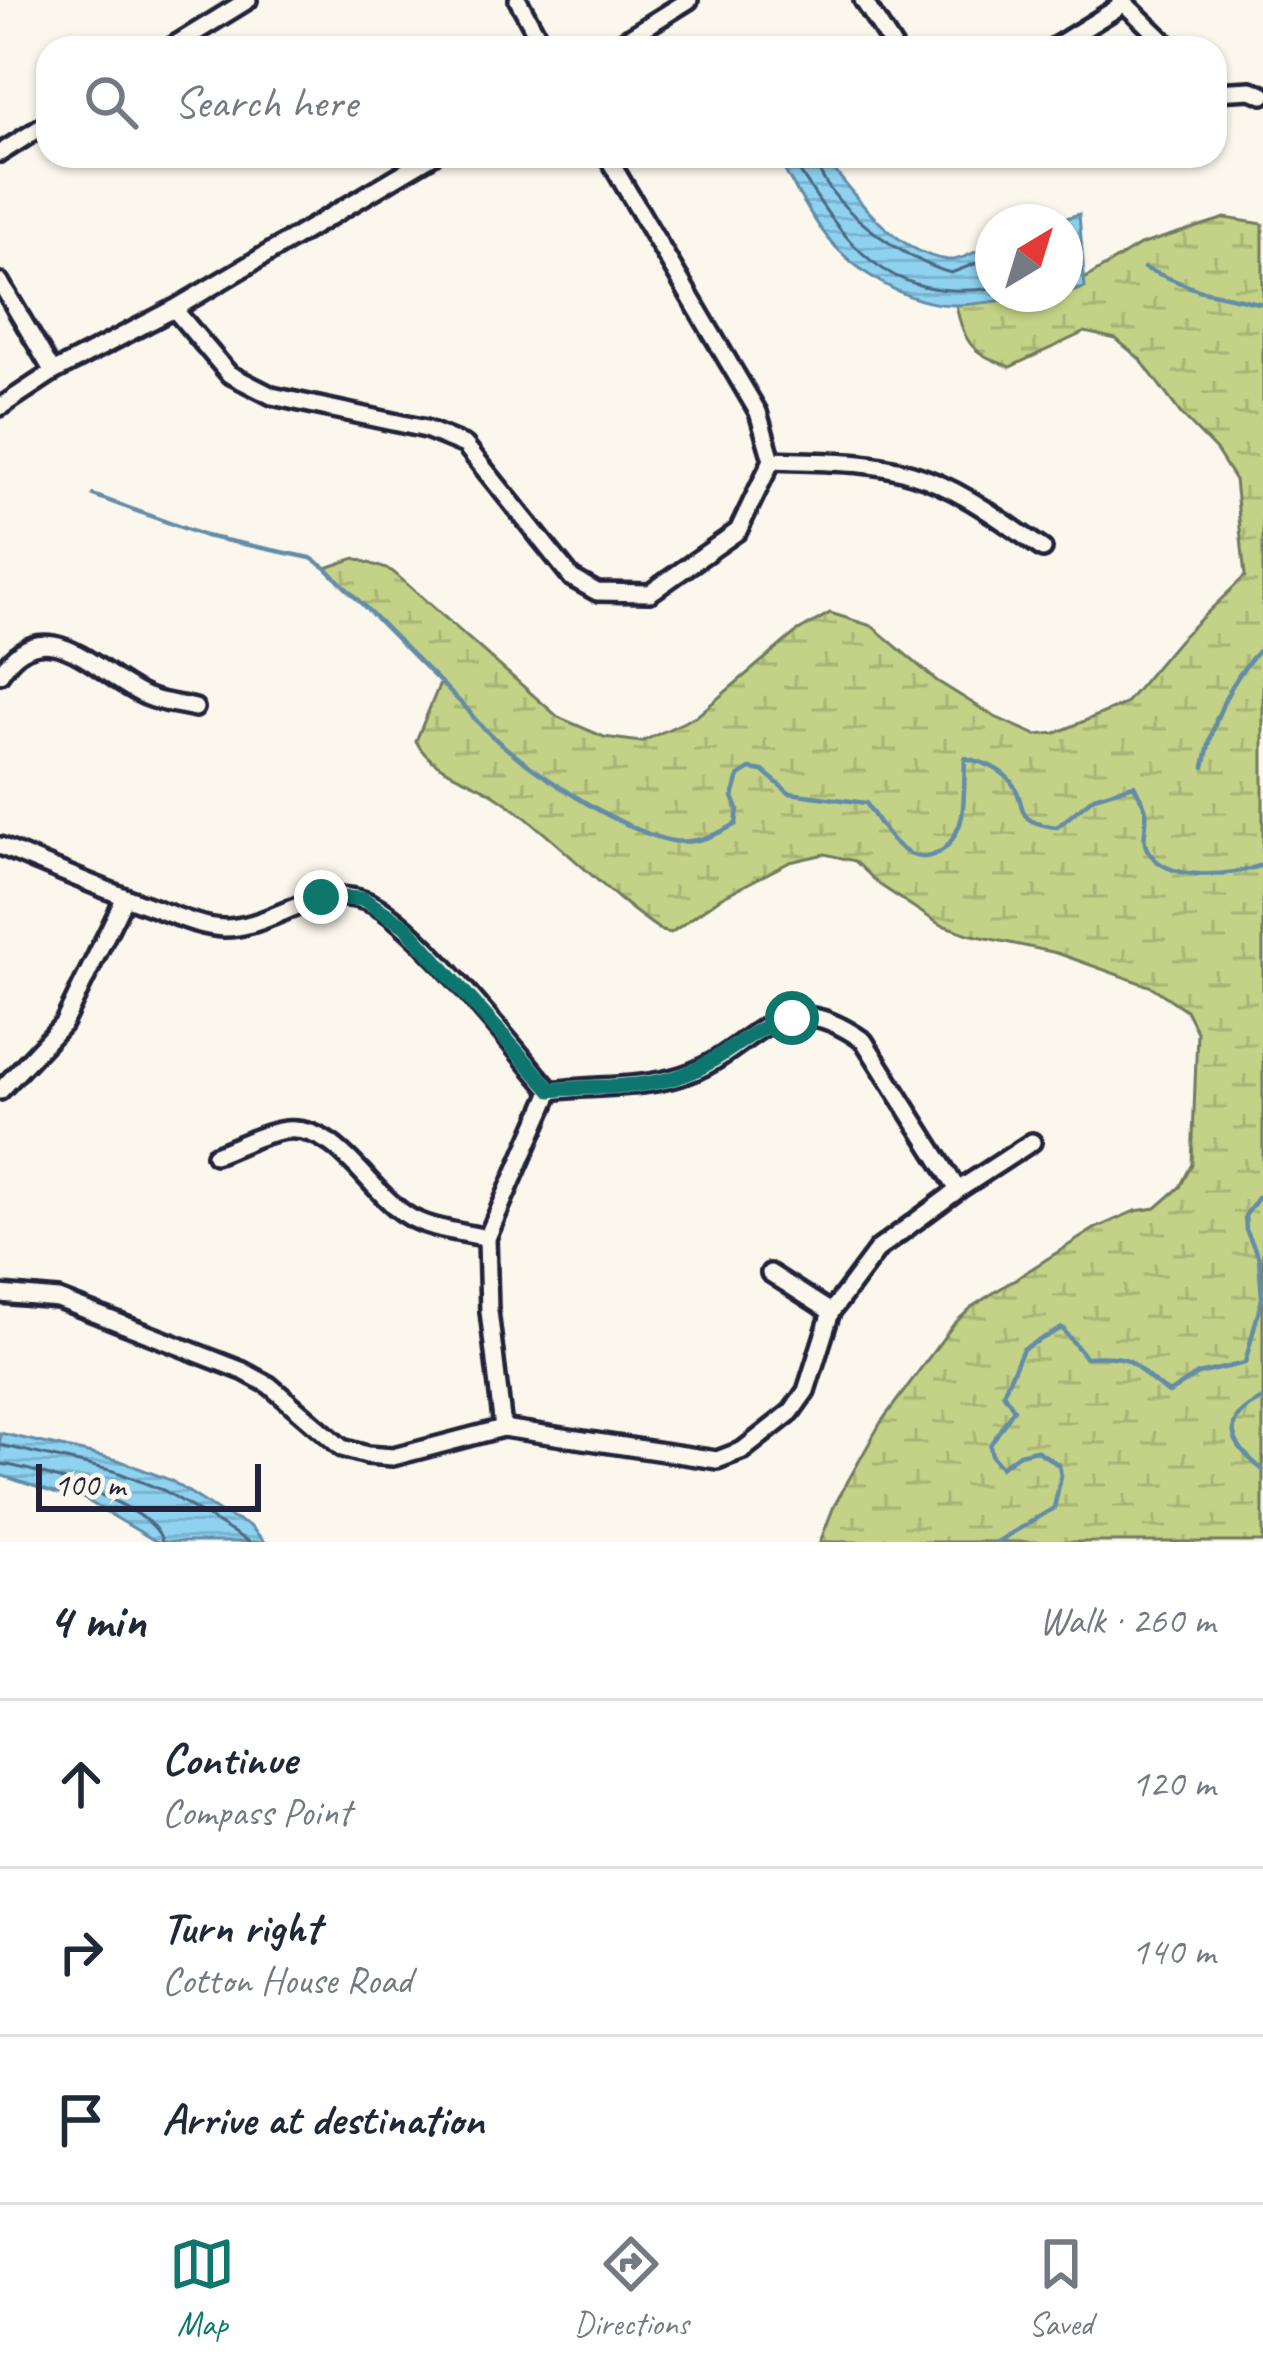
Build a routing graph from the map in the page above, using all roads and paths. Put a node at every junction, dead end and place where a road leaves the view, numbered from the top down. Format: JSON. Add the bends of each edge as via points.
{"nodes":[{"id":1,"x":248,"y":0,"type":"edge"},
{"id":2,"x":518,"y":0,"type":"edge"},
{"id":3,"x":689,"y":0,"type":"edge"},
{"id":4,"x":863,"y":0,"type":"edge"},
{"id":5,"x":1122,"y":3,"type":"edge"},
{"id":6,"x":190,"y":36,"type":"edge"},
{"id":7,"x":538,"y":36,"type":"edge"},
{"id":8,"x":631,"y":36,"type":"edge"},
{"id":9,"x":886,"y":36,"type":"edge"},
{"id":10,"x":1071,"y":36,"type":"edge"},
{"id":11,"x":1158,"y":36,"type":"edge"},
{"id":12,"x":1227,"y":91,"type":"edge"},
{"id":13,"x":1263,"y":95,"type":"edge"},
{"id":14,"x":36,"y":130,"type":"edge"},
{"id":15,"x":0,"y":152,"type":"edge"},
{"id":16,"x":413,"y":168,"type":"edge"},
{"id":17,"x":614,"y":168,"type":"edge"},
{"id":18,"x":0,"y":282,"type":"edge"},
{"id":19,"x":174,"y":309,"type":"junction"},
{"id":20,"x":53,"y":372,"type":"junction"},
{"id":21,"x":0,"y":407,"type":"edge"},
{"id":22,"x":772,"y":460,"type":"junction"},
{"id":23,"x":1043,"y":549,"type":"dead end"},
{"id":24,"x":0,"y":674,"type":"edge"},
{"id":25,"x":196,"y":707,"type":"dead end"},
{"id":26,"x":0,"y":846,"type":"edge"},
{"id":27,"x":125,"y":897,"type":"junction"},
{"id":28,"x":551,"y":1090,"type":"junction"},
{"id":29,"x":0,"y":1091,"type":"edge"},
{"id":30,"x":1032,"y":1142,"type":"dead end"},
{"id":31,"x":214,"y":1155,"type":"dead end"},
{"id":32,"x":958,"y":1190,"type":"junction"},
{"id":33,"x":487,"y":1238,"type":"junction"},
{"id":34,"x":770,"y":1273,"type":"dead end"},
{"id":35,"x":0,"y":1294,"type":"edge"},
{"id":36,"x":831,"y":1312,"type":"junction"},
{"id":37,"x":503,"y":1428,"type":"junction"}],
"edges":[{"from":1,"to":6,"type":"street"},
{"from":2,"to":7,"type":"street"},
{"from":3,"to":8,"type":"street"},
{"from":4,"to":9,"type":"street"},
{"from":5,"to":10,"type":"street"},
{"from":5,"to":11,"type":"street"},
{"from":12,"to":13,"type":"street"},
{"from":14,"to":15,"type":"street"},
{"from":16,"to":19,"type":"street"},
{"from":17,"to":22,"type":"street","via":[[758,412]]},
{"from":18,"to":20,"type":"street"},
{"from":19,"to":20,"type":"street"},
{"from":19,"to":22,"type":"street","via":[[229,374],[272,396],[427,429],[465,445],[572,578],[597,592],[650,593],[738,531]]},
{"from":20,"to":21,"type":"street"},
{"from":22,"to":23,"type":"street","via":[[912,473],[966,497]]},
{"from":24,"to":25,"type":"street","via":[[26,649],[70,649],[148,697]]},
{"from":26,"to":27,"type":"street"},
{"from":27,"to":28,"type":"street","via":[[222,928],[321,897],[363,899],[405,926]]},
{"from":27,"to":29,"type":"street","via":[[63,1024]]},
{"from":28,"to":32,"type":"street","via":[[688,1074],[770,1022],[819,1017],[864,1041]]},
{"from":28,"to":33,"type":"street"},
{"from":30,"to":32,"type":"street"},
{"from":31,"to":33,"type":"street","via":[[281,1130],[304,1130],[335,1145],[409,1217]]},
{"from":32,"to":36,"type":"street","via":[[878,1249]]},
{"from":33,"to":37,"type":"street"},
{"from":34,"to":36,"type":"street"},
{"from":35,"to":37,"type":"street","via":[[58,1299],[243,1371],[332,1441],[367,1454],[393,1457]]},
{"from":36,"to":37,"type":"street","via":[[806,1391],[791,1412],[717,1460]]}]}
